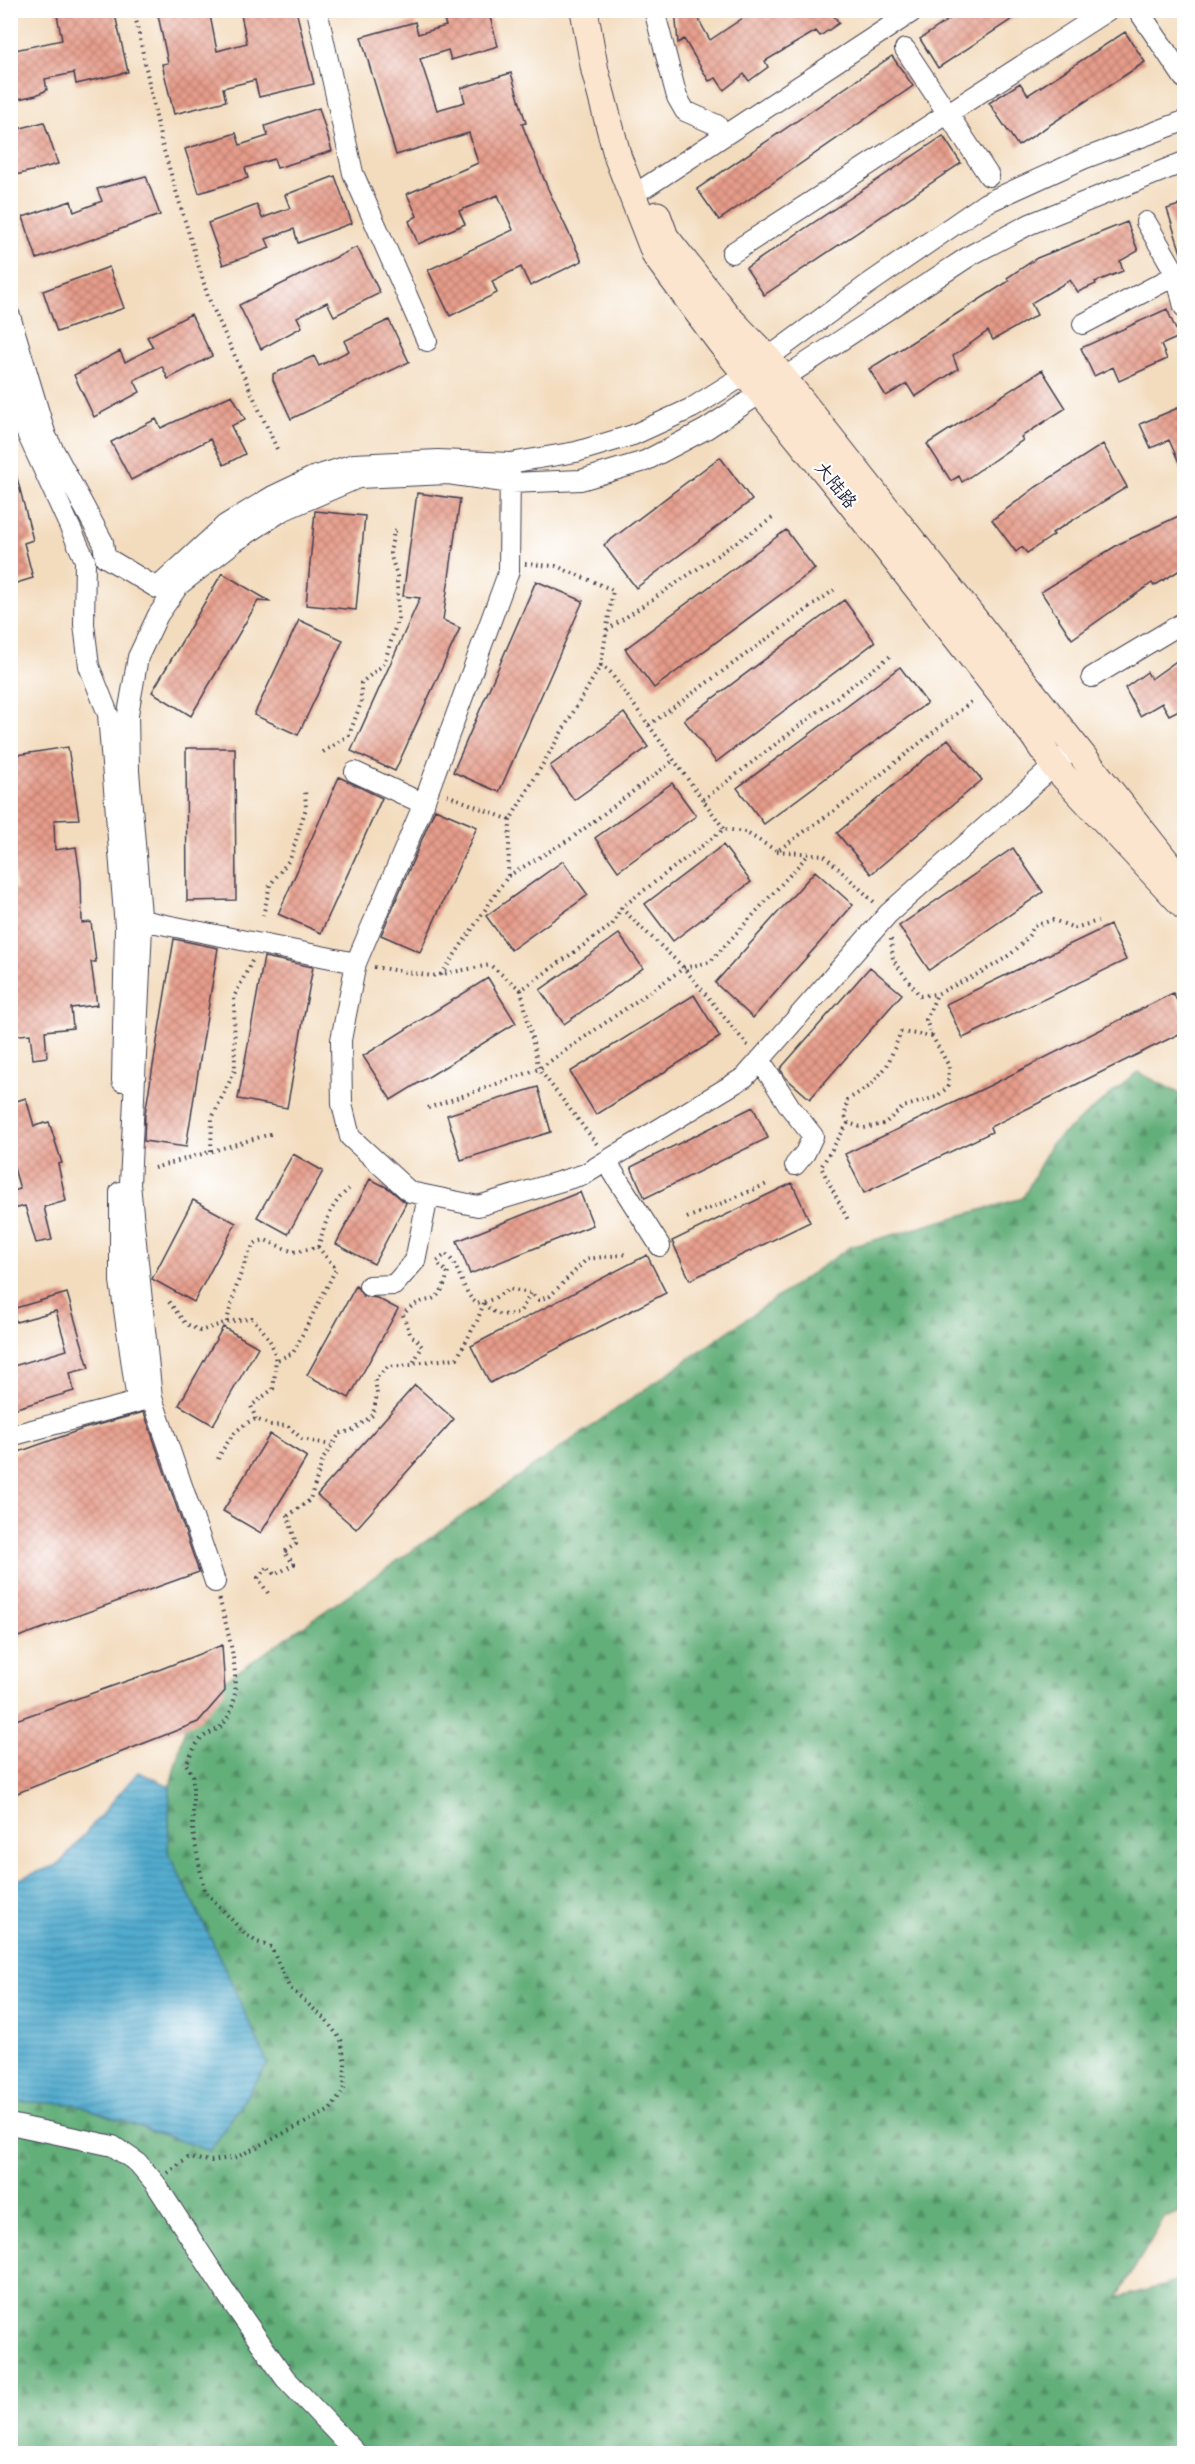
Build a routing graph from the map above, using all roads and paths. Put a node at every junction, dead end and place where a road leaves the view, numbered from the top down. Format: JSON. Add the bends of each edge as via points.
{"nodes":[{"id":1,"x":134,"y":10,"type":"edge"},
{"id":2,"x":317,"y":10,"type":"edge"},
{"id":3,"x":584,"y":10,"type":"edge"},
{"id":4,"x":599,"y":10,"type":"edge"},
{"id":5,"x":654,"y":10,"type":"edge"},
{"id":6,"x":915,"y":10,"type":"edge"},
{"id":7,"x":1108,"y":10,"type":"edge"},
{"id":8,"x":1138,"y":10,"type":"edge"},
{"id":9,"x":905,"y":49,"type":"dead end"},
{"id":10,"x":1185,"y":78,"type":"edge"},
{"id":11,"x":946,"y":115,"type":"junction"},
{"id":12,"x":1185,"y":121,"type":"edge"},
{"id":13,"x":717,"y":125,"type":"dead end"},
{"id":14,"x":1185,"y":162,"type":"edge"},
{"id":15,"x":989,"y":176,"type":"dead end"},
{"id":16,"x":646,"y":187,"type":"junction"},
{"id":17,"x":1146,"y":222,"type":"dead end"},
{"id":18,"x":732,"y":253,"type":"dead end"},
{"id":19,"x":1180,"y":273,"type":"edge"},
{"id":20,"x":1185,"y":307,"type":"edge"},
{"id":21,"x":10,"y":316,"type":"edge"},
{"id":22,"x":1083,"y":324,"type":"dead end"},
{"id":23,"x":427,"y":341,"type":"dead end"},
{"id":24,"x":10,"y":373,"type":"edge"},
{"id":25,"x":764,"y":376,"type":"junction"},
{"id":26,"x":277,"y":449,"type":"dead end"},
{"id":27,"x":511,"y":473,"type":"junction"},
{"id":28,"x":774,"y":517,"type":"dead end"},
{"id":29,"x":397,"y":530,"type":"dead end"},
{"id":30,"x":85,"y":560,"type":"junction"},
{"id":31,"x":509,"y":562,"type":"junction"},
{"id":32,"x":834,"y":590,"type":"dead end"},
{"id":33,"x":165,"y":606,"type":"junction"},
{"id":34,"x":1185,"y":621,"type":"edge"},
{"id":35,"x":606,"y":631,"type":"junction"},
{"id":36,"x":893,"y":654,"type":"dead end"},
{"id":37,"x":601,"y":665,"type":"junction"},
{"id":38,"x":1092,"y":677,"type":"dead end"},
{"id":39,"x":971,"y":702,"type":"dead end"},
{"id":40,"x":649,"y":725,"type":"junction"},
{"id":41,"x":1075,"y":747,"type":"junction"},
{"id":42,"x":323,"y":752,"type":"dead end"},
{"id":43,"x":674,"y":760,"type":"junction"},
{"id":44,"x":1055,"y":767,"type":"junction"},
{"id":45,"x":355,"y":772,"type":"dead end"},
{"id":46,"x":305,"y":790,"type":"dead end"},
{"id":47,"x":441,"y":793,"type":"dead end"},
{"id":48,"x":703,"y":800,"type":"junction"},
{"id":49,"x":424,"y":804,"type":"junction"},
{"id":50,"x":510,"y":820,"type":"junction"},
{"id":51,"x":724,"y":830,"type":"junction"},
{"id":52,"x":777,"y":851,"type":"junction"},
{"id":53,"x":809,"y":854,"type":"junction"},
{"id":54,"x":508,"y":876,"type":"junction"},
{"id":55,"x":1185,"y":884,"type":"edge"},
{"id":56,"x":1185,"y":906,"type":"edge"},
{"id":57,"x":621,"y":908,"type":"junction"},
{"id":58,"x":888,"y":914,"type":"junction"},
{"id":59,"x":263,"y":916,"type":"dead end"},
{"id":60,"x":141,"y":920,"type":"junction"},
{"id":61,"x":1098,"y":921,"type":"dead end"},
{"id":62,"x":254,"y":953,"type":"dead end"},
{"id":63,"x":356,"y":963,"type":"junction"},
{"id":64,"x":684,"y":968,"type":"junction"},
{"id":65,"x":441,"y":975,"type":"junction"},
{"id":66,"x":521,"y":990,"type":"junction"},
{"id":67,"x":936,"y":994,"type":"junction"},
{"id":68,"x":932,"y":1036,"type":"junction"},
{"id":69,"x":760,"y":1060,"type":"junction"},
{"id":70,"x":539,"y":1070,"type":"junction"},
{"id":71,"x":428,"y":1108,"type":"dead end"},
{"id":72,"x":848,"y":1123,"type":"junction"},
{"id":73,"x":274,"y":1133,"type":"dead end"},
{"id":74,"x":211,"y":1151,"type":"junction"},
{"id":75,"x":607,"y":1160,"type":"junction"},
{"id":76,"x":795,"y":1165,"type":"dead end"},
{"id":77,"x":154,"y":1168,"type":"dead end"},
{"id":78,"x":767,"y":1184,"type":"dead end"},
{"id":79,"x":349,"y":1189,"type":"dead end"},
{"id":80,"x":428,"y":1196,"type":"junction"},
{"id":81,"x":687,"y":1218,"type":"dead end"},
{"id":82,"x":849,"y":1222,"type":"dead end"},
{"id":83,"x":660,"y":1246,"type":"dead end"},
{"id":84,"x":318,"y":1247,"type":"junction"},
{"id":85,"x":627,"y":1254,"type":"dead end"},
{"id":86,"x":369,"y":1286,"type":"dead end"},
{"id":87,"x":531,"y":1293,"type":"junction"},
{"id":88,"x":169,"y":1302,"type":"dead end"},
{"id":89,"x":484,"y":1303,"type":"junction"},
{"id":90,"x":227,"y":1322,"type":"junction"},
{"id":91,"x":277,"y":1360,"type":"junction"},
{"id":92,"x":414,"y":1363,"type":"junction"},
{"id":93,"x":144,"y":1399,"type":"junction"},
{"id":94,"x":256,"y":1419,"type":"junction"},
{"id":95,"x":10,"y":1436,"type":"edge"},
{"id":96,"x":331,"y":1445,"type":"junction"},
{"id":97,"x":218,"y":1459,"type":"dead end"},
{"id":98,"x":215,"y":1582,"type":"joint"},
{"id":99,"x":268,"y":1593,"type":"dead end"},
{"id":100,"x":10,"y":2124,"type":"edge"},
{"id":101,"x":155,"y":2183,"type":"junction"},
{"id":102,"x":357,"y":2454,"type":"edge"}],
"edges":[{"from":1,"to":26,"type":"path","via":[[161,141],[208,297]]},
{"from":2,"to":23,"type":"street","via":[[352,172]]},
{"from":3,"to":25,"type":"main road","name":"大陆路","via":[[618,158],[656,256]]},
{"from":4,"to":16,"type":"main road","name":"大陆路","via":[[620,116]]},
{"from":5,"to":13,"type":"street","via":[[677,97],[685,111]]},
{"from":6,"to":16,"type":"street"},
{"from":7,"to":11,"type":"street"},
{"from":8,"to":10,"type":"street"},
{"from":9,"to":11,"type":"street"},
{"from":11,"to":15,"type":"street"},
{"from":11,"to":18,"type":"street"},
{"from":12,"to":25,"type":"street","via":[[1083,159],[986,203],[867,285]]},
{"from":14,"to":25,"type":"street","via":[[1030,224]]},
{"from":16,"to":25,"type":"main road","name":"大陆路","via":[[665,237],[727,316]]},
{"from":17,"to":19,"type":"street"},
{"from":19,"to":20,"type":"street"},
{"from":19,"to":22,"type":"street"},
{"from":21,"to":27,"type":"street","via":[[46,436],[103,542],[105,557],[157,588],[225,525],[273,496],[354,464],[438,460]]},
{"from":24,"to":30,"type":"street","via":[[24,427]]},
{"from":25,"to":27,"type":"street","via":[[633,435]]},
{"from":25,"to":27,"type":"street","via":[[706,429],[645,461],[580,480]]},
{"from":25,"to":41,"type":"main road","name":"大陆路"},
{"from":25,"to":44,"type":"main road","name":"大陆路"},
{"from":27,"to":31,"type":"street"},
{"from":27,"to":33,"type":"street","via":[[358,478],[282,511],[262,524],[179,585]]},
{"from":28,"to":35,"type":"path"},
{"from":29,"to":42,"type":"path","via":[[390,553],[396,576],[398,618],[384,664],[361,683],[361,703],[349,735]]},
{"from":30,"to":33,"type":"street"},
{"from":30,"to":93,"type":"street","via":[[84,624],[89,666],[108,714],[125,927],[120,1281]]},
{"from":31,"to":35,"type":"path","via":[[556,566],[613,590]]},
{"from":31,"to":49,"type":"street"},
{"from":32,"to":40,"type":"path"},
{"from":33,"to":60,"type":"street","via":[[138,657],[128,714]]},
{"from":34,"to":38,"type":"street"},
{"from":35,"to":37,"type":"path"},
{"from":36,"to":48,"type":"path"},
{"from":37,"to":40,"type":"path"},
{"from":37,"to":50,"type":"path"},
{"from":39,"to":52,"type":"path","via":[[849,800]]},
{"from":40,"to":43,"type":"path"},
{"from":41,"to":44,"type":"street"},
{"from":41,"to":55,"type":"main road","name":"大陆路"},
{"from":43,"to":48,"type":"path"},
{"from":43,"to":54,"type":"path","via":[[572,838]]},
{"from":44,"to":56,"type":"main road","name":"大陆路"},
{"from":44,"to":58,"type":"street"},
{"from":45,"to":49,"type":"street"},
{"from":46,"to":59,"type":"path","via":[[306,808],[290,859],[270,885]]},
{"from":47,"to":50,"type":"path"},
{"from":48,"to":51,"type":"path"},
{"from":49,"to":63,"type":"street"},
{"from":50,"to":54,"type":"path"},
{"from":51,"to":52,"type":"path","via":[[745,832]]},
{"from":51,"to":57,"type":"path"},
{"from":52,"to":53,"type":"path"},
{"from":53,"to":58,"type":"path","via":[[824,855]]},
{"from":53,"to":64,"type":"path","via":[[710,962]]},
{"from":54,"to":65,"type":"path"},
{"from":57,"to":64,"type":"path"},
{"from":57,"to":66,"type":"path","via":[[612,925]]},
{"from":58,"to":67,"type":"path","via":[[893,960],[920,996]]},
{"from":58,"to":69,"type":"street"},
{"from":60,"to":63,"type":"street"},
{"from":60,"to":93,"type":"street","via":[[130,1184]]},
{"from":61,"to":67,"type":"path","via":[[1075,928],[1053,920],[1034,926],[1016,952]]},
{"from":62,"to":74,"type":"path","via":[[234,998],[235,1070],[212,1118]]},
{"from":63,"to":65,"type":"path"},
{"from":63,"to":80,"type":"street","via":[[341,1040],[342,1104],[350,1137],[410,1192]]},
{"from":64,"to":69,"type":"path"},
{"from":64,"to":70,"type":"path"},
{"from":65,"to":66,"type":"path","via":[[490,965]]},
{"from":66,"to":70,"type":"path"},
{"from":67,"to":68,"type":"path","via":[[926,1020]]},
{"from":68,"to":72,"type":"path","via":[[901,1032],[887,1066],[870,1086],[847,1100]]},
{"from":68,"to":72,"type":"path","via":[[949,1066],[948,1087],[936,1097],[903,1107],[884,1124],[864,1128]]},
{"from":69,"to":75,"type":"street","via":[[745,1077]]},
{"from":69,"to":76,"type":"street","via":[[813,1136],[806,1153]]},
{"from":70,"to":71,"type":"path"},
{"from":70,"to":75,"type":"path"},
{"from":72,"to":82,"type":"path","via":[[821,1167]]},
{"from":73,"to":74,"type":"path"},
{"from":74,"to":77,"type":"path"},
{"from":75,"to":80,"type":"street","via":[[585,1174],[478,1206]]},
{"from":75,"to":83,"type":"street"},
{"from":78,"to":81,"type":"path"},
{"from":79,"to":84,"type":"path","via":[[338,1198],[327,1217]]},
{"from":80,"to":86,"type":"street","via":[[415,1261],[394,1284]]},
{"from":84,"to":90,"type":"path","via":[[293,1252],[265,1240],[256,1243],[248,1254]]},
{"from":84,"to":91,"type":"path","via":[[336,1269],[293,1353]]},
{"from":85,"to":87,"type":"path","via":[[588,1259],[550,1296],[539,1300]]},
{"from":87,"to":89,"type":"path","via":[[509,1289]]},
{"from":87,"to":89,"type":"path","via":[[520,1311],[503,1316],[492,1313]]},
{"from":88,"to":90,"type":"path","via":[[185,1323],[200,1331]]},
{"from":89,"to":92,"type":"path","via":[[457,1358]]},
{"from":89,"to":92,"type":"path","via":[[477,1304],[471,1299],[453,1260],[446,1254],[437,1261],[448,1272],[445,1288],[437,1298],[410,1306],[403,1315],[411,1336],[422,1347]]},
{"from":90,"to":91,"type":"path","via":[[252,1318],[269,1337]]},
{"from":91,"to":94,"type":"path","via":[[273,1389],[251,1406]]},
{"from":92,"to":96,"type":"path","via":[[388,1367],[375,1379],[373,1415],[352,1431],[340,1433]]},
{"from":93,"to":95,"type":"street"},
{"from":93,"to":98,"type":"street"},
{"from":94,"to":96,"type":"path","via":[[288,1426],[302,1439]]},
{"from":94,"to":97,"type":"path","via":[[245,1423],[230,1438]]},
{"from":96,"to":99,"type":"path","via":[[310,1500],[288,1516],[296,1544],[284,1552],[294,1564],[275,1575],[267,1566],[258,1578]]},
{"from":98,"to":101,"type":"path","via":[[236,1685],[223,1725],[200,1740],[186,1764],[193,1776],[192,1832],[204,1890],[245,1934],[271,1947],[289,1987],[326,2020],[341,2040],[344,2090],[330,2110],[237,2157],[211,2162],[188,2158]]},
{"from":100,"to":101,"type":"street","via":[[113,2146],[138,2163]]},
{"from":101,"to":102,"type":"street","via":[[285,2378]]}]}
